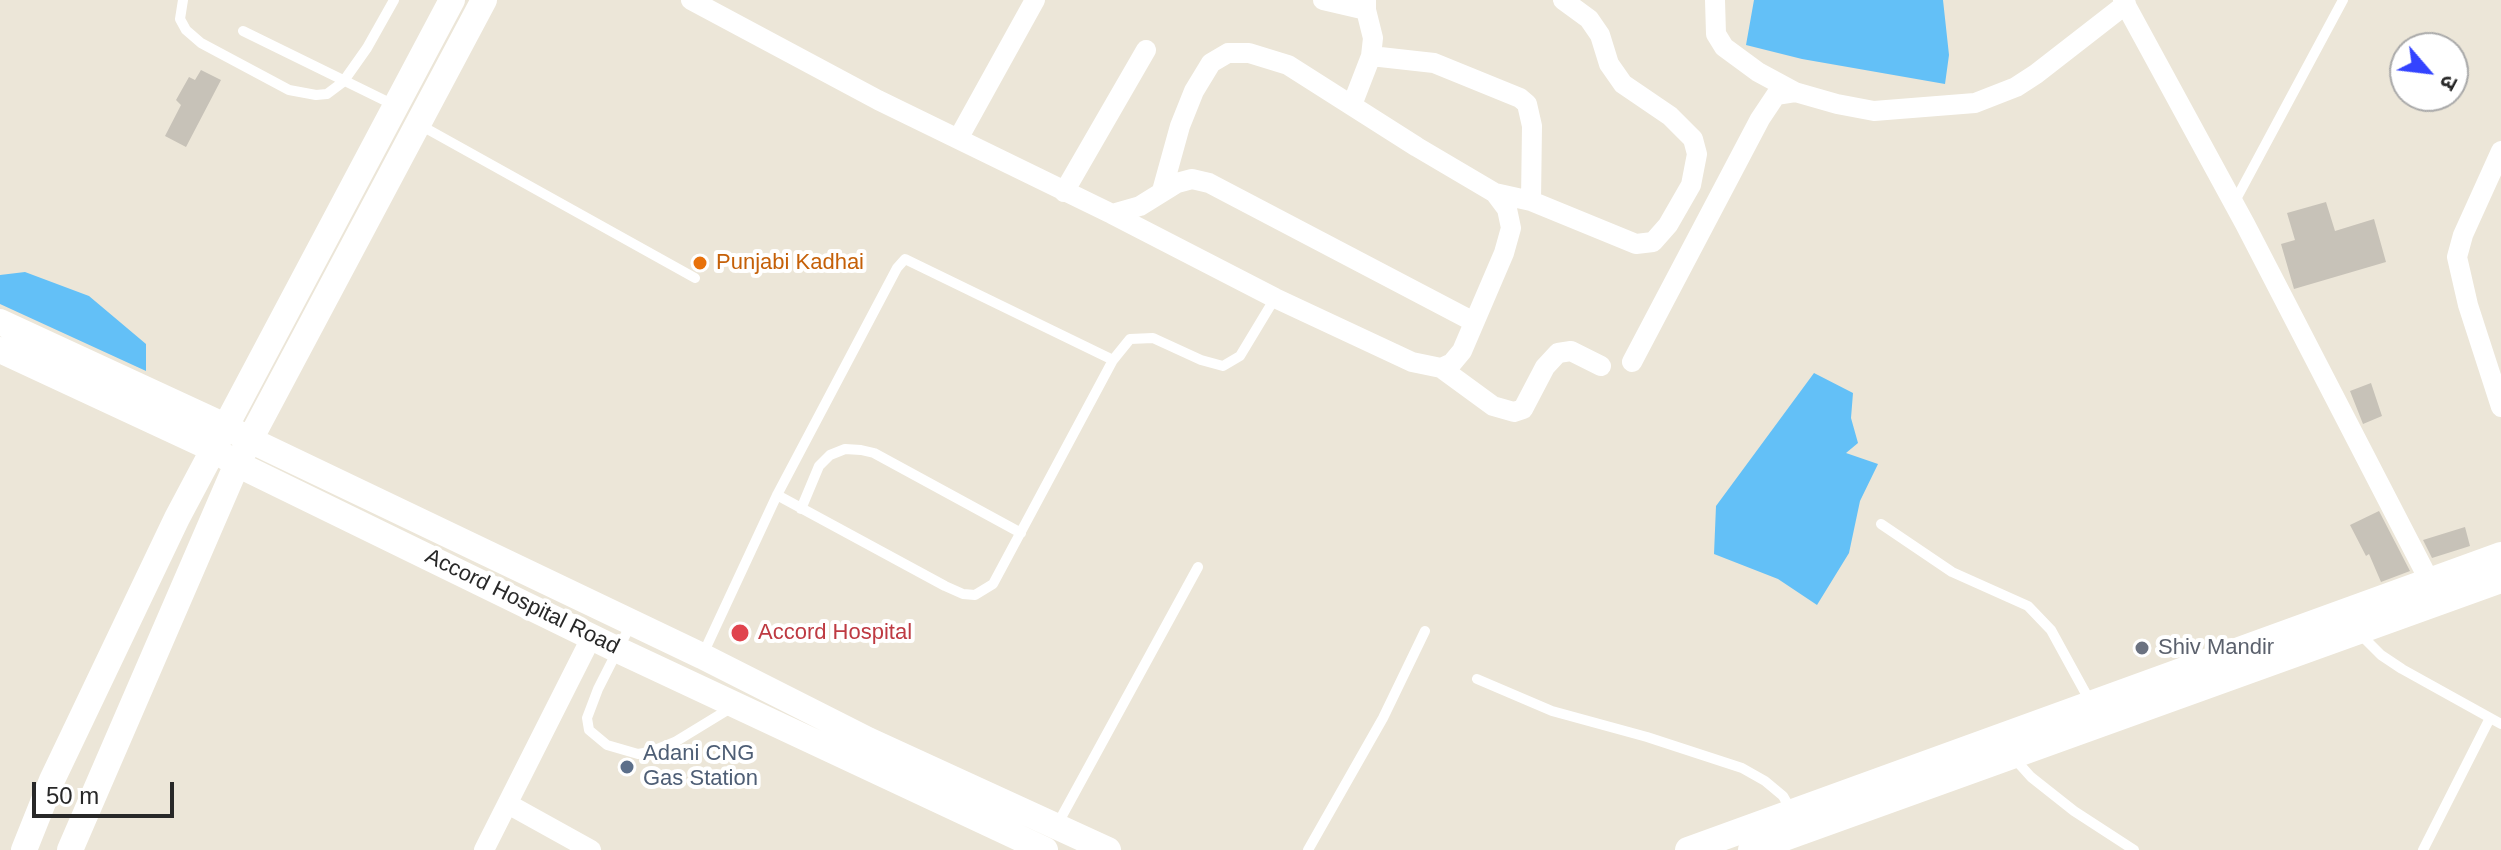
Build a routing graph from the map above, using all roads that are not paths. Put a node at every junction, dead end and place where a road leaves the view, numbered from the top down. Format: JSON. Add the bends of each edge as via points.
{"nodes":[{"id":1,"x":183,"y":0,"type":"edge"},
{"id":2,"x":394,"y":0,"type":"edge"},
{"id":3,"x":452,"y":0,"type":"edge"},
{"id":4,"x":484,"y":0,"type":"edge"},
{"id":5,"x":691,"y":0,"type":"edge"},
{"id":6,"x":1035,"y":0,"type":"edge"},
{"id":7,"x":1323,"y":0,"type":"edge"},
{"id":8,"x":1563,"y":0,"type":"edge"},
{"id":9,"x":1715,"y":0,"type":"edge"},
{"id":10,"x":2343,"y":0,"type":"edge"},
{"id":11,"x":2125,"y":2,"type":"edge"},
{"id":12,"x":1366,"y":5,"type":"edge"},
{"id":13,"x":243,"y":31,"type":"dead end"},
{"id":14,"x":1146,"y":50,"type":"dead end"},
{"id":15,"x":1371,"y":56,"type":"junction"},
{"id":16,"x":343,"y":82,"type":"junction"},
{"id":17,"x":1795,"y":92,"type":"junction"},
{"id":18,"x":1352,"y":105,"type":"junction"},
{"id":19,"x":396,"y":106,"type":"junction"},
{"id":20,"x":418,"y":124,"type":"junction"},
{"id":21,"x":958,"y":139,"type":"junction"},
{"id":22,"x":2501,"y":151,"type":"edge"},
{"id":23,"x":1162,"y":191,"type":"junction"},
{"id":24,"x":1064,"y":192,"type":"junction"},
{"id":25,"x":1495,"y":193,"type":"junction"},
{"id":26,"x":1531,"y":201,"type":"junction"},
{"id":27,"x":2234,"y":203,"type":"junction"},
{"id":28,"x":1112,"y":214,"type":"junction"},
{"id":29,"x":695,"y":278,"type":"dead end"},
{"id":30,"x":1275,"y":298,"type":"junction"},
{"id":31,"x":0,"y":322,"type":"edge"},
{"id":32,"x":1474,"y":322,"type":"junction"},
{"id":33,"x":4,"y":355,"type":"edge"},
{"id":34,"x":1113,"y":360,"type":"junction"},
{"id":35,"x":1632,"y":362,"type":"dead end"},
{"id":36,"x":1601,"y":366,"type":"dead end"},
{"id":37,"x":1441,"y":368,"type":"junction"},
{"id":38,"x":2501,"y":407,"type":"edge"},
{"id":39,"x":225,"y":426,"type":"junction"},
{"id":40,"x":250,"y":440,"type":"junction"},
{"id":41,"x":213,"y":449,"type":"junction"},
{"id":42,"x":237,"y":464,"type":"junction"},
{"id":43,"x":777,"y":495,"type":"junction"},
{"id":44,"x":801,"y":509,"type":"junction"},
{"id":45,"x":1881,"y":524,"type":"dead end"},
{"id":46,"x":1021,"y":533,"type":"junction"},
{"id":47,"x":2501,"y":555,"type":"edge"},
{"id":48,"x":1198,"y":567,"type":"dead end"},
{"id":49,"x":2429,"y":580,"type":"junction"},
{"id":50,"x":2501,"y":580,"type":"edge"},
{"id":51,"x":632,"y":623,"type":"junction"},
{"id":52,"x":1425,"y":631,"type":"dead end"},
{"id":53,"x":2356,"y":631,"type":"junction"},
{"id":54,"x":592,"y":636,"type":"junction"},
{"id":55,"x":618,"y":650,"type":"junction"},
{"id":56,"x":702,"y":656,"type":"junction"},
{"id":57,"x":1477,"y":679,"type":"dead end"},
{"id":58,"x":2092,"y":704,"type":"junction"},
{"id":59,"x":736,"y":705,"type":"junction"},
{"id":60,"x":2490,"y":718,"type":"junction"},
{"id":61,"x":2501,"y":724,"type":"edge"},
{"id":62,"x":2011,"y":756,"type":"junction"},
{"id":63,"x":508,"y":804,"type":"junction"},
{"id":64,"x":1793,"y":813,"type":"junction"},
{"id":65,"x":1056,"y":826,"type":"junction"},
{"id":66,"x":24,"y":850,"type":"edge"},
{"id":67,"x":70,"y":850,"type":"edge"},
{"id":68,"x":484,"y":850,"type":"edge"},
{"id":69,"x":591,"y":850,"type":"edge"},
{"id":70,"x":1045,"y":850,"type":"edge"},
{"id":71,"x":1108,"y":850,"type":"edge"},
{"id":72,"x":1308,"y":850,"type":"edge"},
{"id":73,"x":1688,"y":850,"type":"edge"},
{"id":74,"x":1751,"y":850,"type":"edge"},
{"id":75,"x":2134,"y":850,"type":"edge"},
{"id":76,"x":2423,"y":850,"type":"edge"}],
"edges":[{"from":1,"to":16,"type":"lane","via":[[180,19],[201,43],[289,90],[327,94]]},
{"from":2,"to":16,"type":"lane"},
{"from":3,"to":19,"type":"street"},
{"from":4,"to":20,"type":"street"},
{"from":5,"to":21,"type":"street"},
{"from":6,"to":21,"type":"street"},
{"from":7,"to":12,"type":"street"},
{"from":8,"to":26,"type":"street","via":[[1595,27],[1623,84],[1670,116],[1693,139],[1697,154],[1691,185],[1653,242],[1636,244]]},
{"from":9,"to":17,"type":"street","via":[[1716,34],[1724,47]]},
{"from":10,"to":27,"type":"lane"},
{"from":11,"to":17,"type":"street","via":[[2016,87],[1975,103],[1874,111]]},
{"from":11,"to":27,"type":"street"},
{"from":12,"to":15,"type":"street"},
{"from":13,"to":16,"type":"lane"},
{"from":14,"to":24,"type":"street"},
{"from":15,"to":18,"type":"street"},
{"from":15,"to":26,"type":"street","via":[[1434,63],[1527,104],[1532,126]]},
{"from":16,"to":19,"type":"lane"},
{"from":17,"to":35,"type":"street","via":[[1770,101]]},
{"from":18,"to":23,"type":"street","via":[[1288,65],[1249,53],[1228,53],[1211,63],[1194,91]]},
{"from":18,"to":25,"type":"street"},
{"from":19,"to":39,"type":"street"},
{"from":20,"to":29,"type":"lane"},
{"from":20,"to":40,"type":"street"},
{"from":21,"to":24,"type":"street"},
{"from":22,"to":38,"type":"street","via":[[2457,257]]},
{"from":23,"to":28,"type":"street","via":[[1140,206]]},
{"from":23,"to":32,"type":"street","via":[[1192,179],[1209,183]]},
{"from":24,"to":28,"type":"street"},
{"from":25,"to":26,"type":"street"},
{"from":25,"to":32,"type":"street","via":[[1507,209],[1511,228]]},
{"from":27,"to":49,"type":"street"},
{"from":28,"to":30,"type":"street"},
{"from":30,"to":34,"type":"lane","via":[[1240,356],[1223,366],[1153,338],[1130,339]]},
{"from":30,"to":37,"type":"street","via":[[1412,362]]},
{"from":31,"to":39,"type":"street"},
{"from":32,"to":37,"type":"street","via":[[1462,351]]},
{"from":33,"to":41,"type":"street","name":"Accord Hospital Road"},
{"from":34,"to":43,"type":"lane","via":[[905,259]]},
{"from":34,"to":46,"type":"lane"},
{"from":36,"to":37,"type":"street","via":[[1571,351],[1558,353],[1523,409],[1514,412],[1493,406]]},
{"from":39,"to":40,"type":"street"},
{"from":39,"to":41,"type":"street"},
{"from":40,"to":42,"type":"street"},
{"from":40,"to":51,"type":"street"},
{"from":41,"to":42,"type":"street","name":"Accord Hospital Road"},
{"from":41,"to":66,"type":"street","via":[[52,780]]},
{"from":42,"to":54,"type":"street","name":"Accord Hospital Road"},
{"from":42,"to":67,"type":"street"},
{"from":43,"to":44,"type":"lane"},
{"from":43,"to":56,"type":"lane"},
{"from":44,"to":46,"type":"lane","via":[[963,594],[975,595],[993,584]]},
{"from":44,"to":46,"type":"lane","via":[[819,466],[830,455],[861,450]]},
{"from":45,"to":58,"type":"lane","via":[[1952,572],[2028,606],[2051,630]]},
{"from":47,"to":49,"type":"street"},
{"from":48,"to":65,"type":"lane"},
{"from":49,"to":58,"type":"street"},
{"from":50,"to":53,"type":"street"},
{"from":51,"to":55,"type":"lane"},
{"from":51,"to":56,"type":"street"},
{"from":52,"to":72,"type":"lane","via":[[1397,693]]},
{"from":53,"to":60,"type":"lane","via":[[2402,669]]},
{"from":53,"to":62,"type":"street"},
{"from":54,"to":55,"type":"street","name":"Accord Hospital Road"},
{"from":54,"to":63,"type":"street"},
{"from":55,"to":59,"type":"street","name":"Accord Hospital Road"},
{"from":55,"to":59,"type":"lane","via":[[587,718],[589,730],[607,745],[650,752]]},
{"from":56,"to":65,"type":"street"},
{"from":57,"to":64,"type":"lane","via":[[1552,711],[1742,768],[1783,796]]},
{"from":58,"to":64,"type":"street"},
{"from":59,"to":70,"type":"street","name":"Accord Hospital Road"},
{"from":60,"to":61,"type":"lane"},
{"from":60,"to":76,"type":"lane"},
{"from":62,"to":74,"type":"street"},
{"from":62,"to":75,"type":"lane","via":[[2074,811]]},
{"from":63,"to":68,"type":"street"},
{"from":63,"to":69,"type":"street"},
{"from":64,"to":73,"type":"street"},
{"from":65,"to":71,"type":"street"}]}
